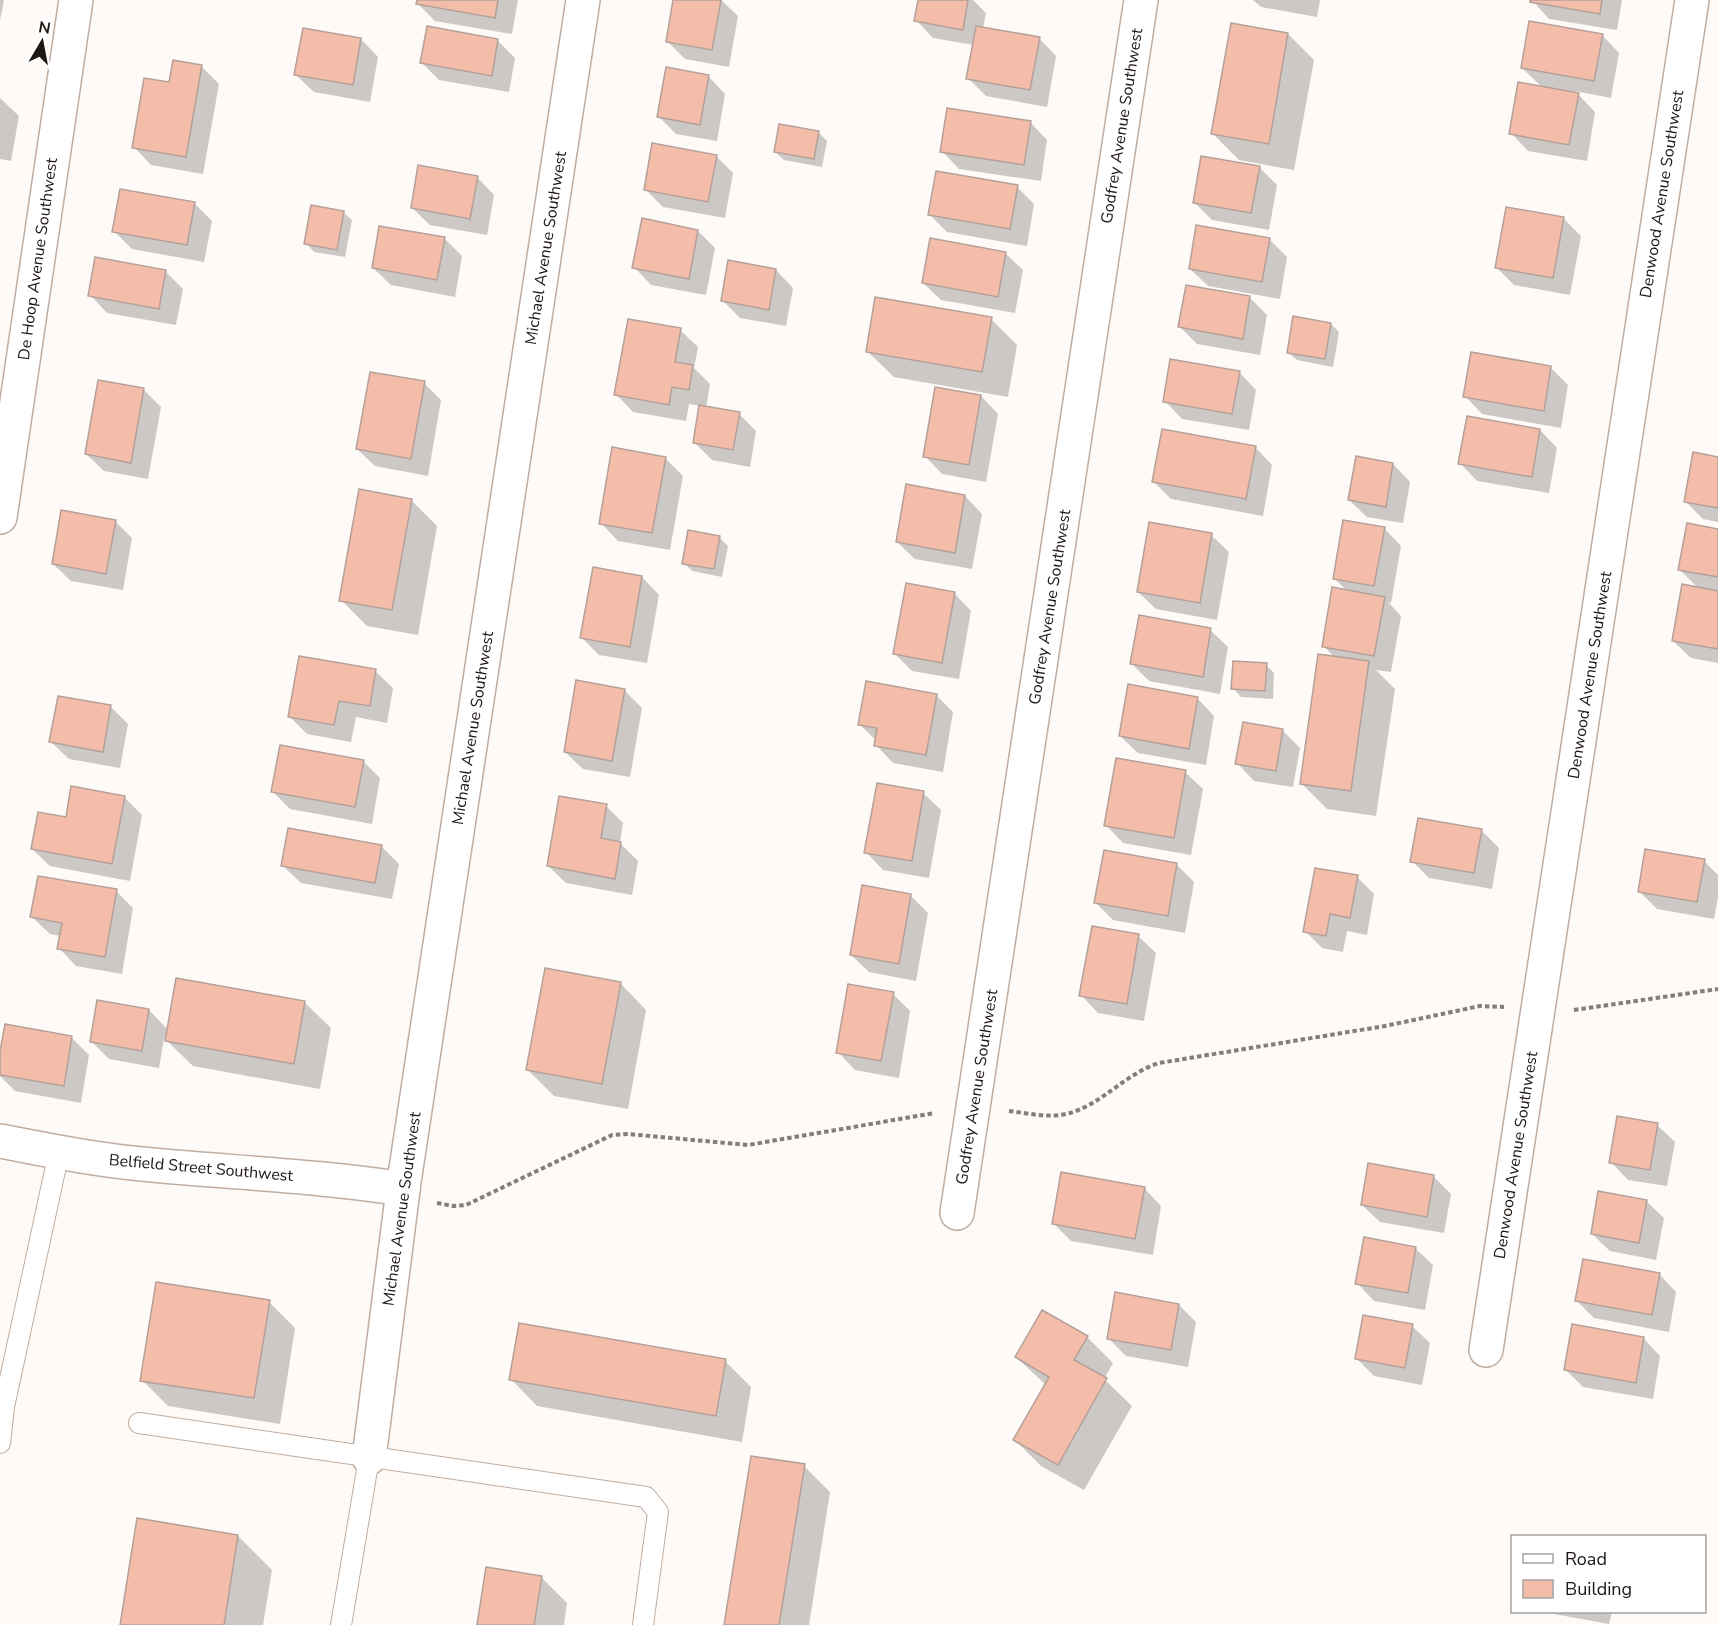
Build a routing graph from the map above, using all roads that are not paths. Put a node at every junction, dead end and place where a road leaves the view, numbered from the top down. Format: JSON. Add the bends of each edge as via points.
{"nodes":[{"id":1,"x":76,"y":0,"type":"edge"},
{"id":2,"x":584,"y":0,"type":"edge"},
{"id":3,"x":1141,"y":0,"type":"edge"},
{"id":4,"x":1692,"y":0,"type":"edge"},
{"id":5,"x":0,"y":517,"type":"edge"},
{"id":6,"x":0,"y":1141,"type":"edge"},
{"id":7,"x":59,"y":1152,"type":"junction"},
{"id":8,"x":415,"y":1195,"type":"junction"},
{"id":9,"x":957,"y":1213,"type":"dead end"},
{"id":10,"x":1486,"y":1350,"type":"dead end"},
{"id":11,"x":138,"y":1423,"type":"dead end"},
{"id":12,"x":0,"y":1443,"type":"edge"},
{"id":13,"x":369,"y":1458,"type":"junction"},
{"id":14,"x":341,"y":1625,"type":"edge"},
{"id":15,"x":643,"y":1625,"type":"edge"}],
"edges":[{"from":1,"to":5,"type":"street","name":"De Hoop Avenue Southwest"},
{"from":2,"to":8,"type":"street","name":"Michael Avenue Southwest"},
{"from":3,"to":9,"type":"street","name":"Godfrey Avenue Southwest"},
{"from":4,"to":10,"type":"street","name":"Denwood Avenue Southwest"},
{"from":6,"to":7,"type":"street","name":"Belfield Street Southwest"},
{"from":7,"to":8,"type":"street","name":"Belfield Street Southwest","via":[[150,1165],[357,1182]]},
{"from":7,"to":12,"type":"lane","via":[[4,1407]]},
{"from":8,"to":13,"type":"street","name":"Michael Avenue Southwest"},
{"from":11,"to":13,"type":"lane"},
{"from":13,"to":14,"type":"lane"},
{"from":13,"to":15,"type":"lane","via":[[646,1497],[657,1512]]}]}
